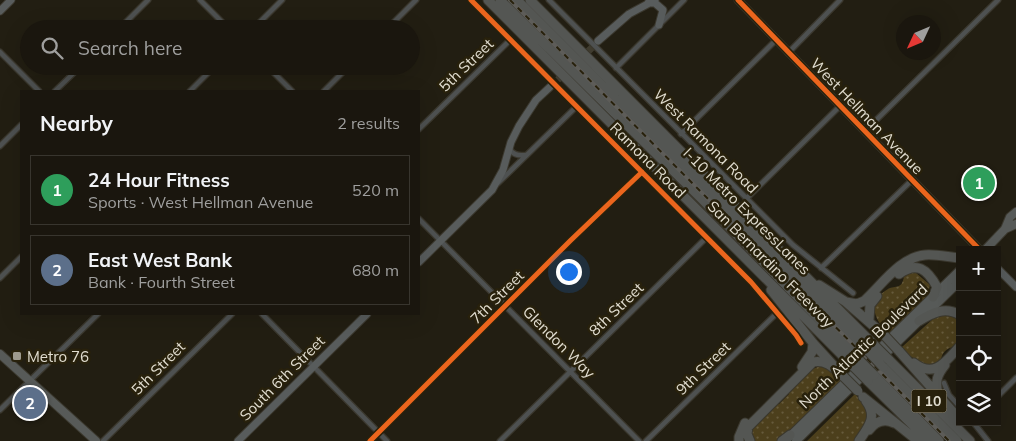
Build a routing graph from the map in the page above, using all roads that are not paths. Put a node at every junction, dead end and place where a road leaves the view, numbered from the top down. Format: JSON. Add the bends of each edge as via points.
{"nodes":[{"id":1,"x":11,"y":0,"type":"edge"},
{"id":2,"x":148,"y":0,"type":"edge"},
{"id":3,"x":200,"y":0,"type":"edge"},
{"id":4,"x":282,"y":0,"type":"edge"},
{"id":5,"x":416,"y":0,"type":"edge"},
{"id":6,"x":471,"y":0,"type":"edge"},
{"id":7,"x":488,"y":0,"type":"edge"},
{"id":8,"x":500,"y":0,"type":"edge"},
{"id":9,"x":517,"y":0,"type":"edge"},
{"id":10,"x":530,"y":0,"type":"edge"},
{"id":11,"x":550,"y":0,"type":"edge"},
{"id":12,"x":684,"y":0,"type":"edge"},
{"id":13,"x":738,"y":0,"type":"edge"},
{"id":14,"x":840,"y":0,"type":"edge"},
{"id":15,"x":998,"y":0,"type":"edge"},
{"id":16,"x":651,"y":2,"type":"edge"},
{"id":17,"x":0,"y":12,"type":"edge"},
{"id":18,"x":128,"y":20,"type":"edge"},
{"id":19,"x":220,"y":20,"type":"edge"},
{"id":20,"x":262,"y":20,"type":"edge"},
{"id":21,"x":396,"y":20,"type":"edge"},
{"id":22,"x":659,"y":25,"type":"junction"},
{"id":23,"x":510,"y":40,"type":"junction"},
{"id":24,"x":776,"y":40,"type":"junction"},
{"id":25,"x":598,"y":41,"type":"tunnel mouth"},
{"id":26,"x":0,"y":52,"type":"edge"},
{"id":27,"x":788,"y":52,"type":"junction"},
{"id":28,"x":616,"y":68,"type":"junction"},
{"id":29,"x":20,"y":72,"type":"edge"},
{"id":30,"x":23,"y":75,"type":"edge"},
{"id":31,"x":72,"y":75,"type":"edge"},
{"id":32,"x":206,"y":75,"type":"edge"},
{"id":33,"x":276,"y":75,"type":"edge"},
{"id":34,"x":340,"y":75,"type":"edge"},
{"id":35,"x":550,"y":87,"type":"tunnel mouth"},
{"id":36,"x":38,"y":90,"type":"edge"},
{"id":37,"x":56,"y":90,"type":"edge"},
{"id":38,"x":191,"y":90,"type":"edge"},
{"id":39,"x":291,"y":90,"type":"edge"},
{"id":40,"x":325,"y":90,"type":"edge"},
{"id":41,"x":840,"y":106,"type":"junction"},
{"id":42,"x":576,"y":107,"type":"junction"},
{"id":43,"x":20,"y":126,"type":"edge"},
{"id":44,"x":420,"y":129,"type":"edge"},
{"id":45,"x":865,"y":131,"type":"junction"},
{"id":46,"x":681,"y":134,"type":"junction"},
{"id":47,"x":511,"y":142,"type":"junction"},
{"id":48,"x":0,"y":146,"type":"edge"},
{"id":49,"x":526,"y":155,"type":"junction"},
{"id":50,"x":642,"y":172,"type":"junction"},
{"id":51,"x":912,"y":180,"type":"junction"},
{"id":52,"x":492,"y":190,"type":"junction"},
{"id":53,"x":746,"y":199,"type":"junction"},
{"id":54,"x":1016,"y":212,"type":"edge"},
{"id":55,"x":420,"y":220,"type":"edge"},
{"id":56,"x":1016,"y":224,"type":"edge"},
{"id":57,"x":1005,"y":229,"type":"junction"},
{"id":58,"x":707,"y":238,"type":"junction"},
{"id":59,"x":440,"y":241,"type":"junction"},
{"id":60,"x":976,"y":246,"type":"edge"},
{"id":61,"x":989,"y":246,"type":"edge"},
{"id":62,"x":20,"y":258,"type":"edge"},
{"id":63,"x":956,"y":258,"type":"edge"},
{"id":64,"x":420,"y":261,"type":"edge"},
{"id":65,"x":755,"y":267,"type":"junction"},
{"id":66,"x":821,"y":268,"type":"junction"},
{"id":67,"x":1001,"y":272,"type":"edge"},
{"id":68,"x":956,"y":274,"type":"edge"},
{"id":69,"x":0,"y":278,"type":"edge"},
{"id":70,"x":808,"y":278,"type":"junction"},
{"id":71,"x":956,"y":285,"type":"edge"},
{"id":72,"x":1016,"y":287,"type":"edge"},
{"id":73,"x":853,"y":293,"type":"dead end"},
{"id":74,"x":933,"y":297,"type":"junction"},
{"id":75,"x":846,"y":302,"type":"junction"},
{"id":76,"x":506,"y":307,"type":"junction"},
{"id":77,"x":778,"y":312,"type":"junction"},
{"id":78,"x":956,"y":312,"type":"edge"},
{"id":79,"x":97,"y":315,"type":"edge"},
{"id":80,"x":231,"y":315,"type":"edge"},
{"id":81,"x":263,"y":315,"type":"edge"},
{"id":82,"x":366,"y":315,"type":"edge"},
{"id":83,"x":869,"y":320,"type":"junction"},
{"id":84,"x":918,"y":321,"type":"junction"},
{"id":85,"x":801,"y":343,"type":"dead end"},
{"id":86,"x":813,"y":343,"type":"junction"},
{"id":87,"x":872,"y":349,"type":"junction"},
{"id":88,"x":956,"y":350,"type":"edge"},
{"id":89,"x":902,"y":353,"type":"junction"},
{"id":90,"x":0,"y":354,"type":"edge"},
{"id":91,"x":956,"y":355,"type":"edge"},
{"id":92,"x":886,"y":363,"type":"junction"},
{"id":93,"x":857,"y":364,"type":"junction"},
{"id":94,"x":314,"y":366,"type":"junction"},
{"id":95,"x":570,"y":372,"type":"junction"},
{"id":96,"x":842,"y":375,"type":"junction"},
{"id":97,"x":871,"y":378,"type":"junction"},
{"id":98,"x":1016,"y":378,"type":"edge"},
{"id":99,"x":29,"y":380,"type":"junction"},
{"id":100,"x":944,"y":383,"type":"dead end"},
{"id":101,"x":1001,"y":393,"type":"edge"},
{"id":102,"x":861,"y":394,"type":"junction"},
{"id":103,"x":938,"y":394,"type":"junction"},
{"id":104,"x":956,"y":403,"type":"edge"},
{"id":105,"x":0,"y":410,"type":"edge"},
{"id":106,"x":956,"y":415,"type":"edge"},
{"id":107,"x":900,"y":426,"type":"junction"},
{"id":108,"x":963,"y":426,"type":"edge"},
{"id":109,"x":976,"y":426,"type":"edge"},
{"id":110,"x":379,"y":432,"type":"junction"},
{"id":111,"x":788,"y":440,"type":"edge"},
{"id":112,"x":96,"y":441,"type":"edge"},
{"id":113,"x":103,"y":441,"type":"edge"},
{"id":114,"x":238,"y":441,"type":"edge"},
{"id":115,"x":370,"y":441,"type":"edge"},
{"id":116,"x":387,"y":441,"type":"edge"},
{"id":117,"x":500,"y":441,"type":"edge"},
{"id":118,"x":639,"y":441,"type":"edge"},
{"id":119,"x":646,"y":441,"type":"edge"},
{"id":120,"x":739,"y":441,"type":"edge"},
{"id":121,"x":750,"y":441,"type":"edge"},
{"id":122,"x":861,"y":441,"type":"edge"},
{"id":123,"x":918,"y":441,"type":"edge"},
{"id":124,"x":929,"y":441,"type":"edge"},
{"id":125,"x":940,"y":441,"type":"edge"},
{"id":126,"x":958,"y":441,"type":"edge"},
{"id":127,"x":970,"y":441,"type":"edge"},
{"id":128,"x":988,"y":441,"type":"edge"}],
"edges":[{"from":1,"to":17,"type":"street"},
{"from":2,"to":18,"type":"street"},
{"from":3,"to":19,"type":"street"},
{"from":4,"to":20,"type":"street"},
{"from":5,"to":21,"type":"street"},
{"from":6,"to":23,"type":"street","name":"Ramona Road"},
{"from":7,"to":65,"type":"highway","name":"San Bernardino Freeway"},
{"from":8,"to":93,"type":"highway","name":"I-10 Metro ExpressLanes","via":[[702,199]]},
{"from":9,"to":87,"type":"highway","name":"I-10 Metro ExpressLanes"},
{"from":10,"to":70,"type":"highway","name":"San Bernardino Freeway"},
{"from":11,"to":28,"type":"street","name":"West Ramona Road"},
{"from":12,"to":22,"type":"street"},
{"from":13,"to":24,"type":"street","name":"West Hellman Avenue"},
{"from":14,"to":27,"type":"street"},
{"from":15,"to":45,"type":"street"},
{"from":16,"to":22,"type":"street","via":[[663,10]]},
{"from":16,"to":25,"type":"street","via":[[618,22]]},
{"from":22,"to":28,"type":"street"},
{"from":23,"to":42,"type":"street","name":"Ramona Road"},
{"from":23,"to":44,"type":"street","name":"5th Street"},
{"from":24,"to":27,"type":"street","name":"West Hellman Avenue"},
{"from":24,"to":46,"type":"street"},
{"from":26,"to":29,"type":"street"},
{"from":27,"to":41,"type":"street","name":"West Hellman Avenue"},
{"from":28,"to":46,"type":"street","name":"West Ramona Road"},
{"from":30,"to":36,"type":"street"},
{"from":31,"to":37,"type":"street"},
{"from":32,"to":38,"type":"street"},
{"from":33,"to":39,"type":"street"},
{"from":34,"to":40,"type":"street"},
{"from":35,"to":47,"type":"street","via":[[529,109]]},
{"from":41,"to":45,"type":"street","name":"West Hellman Avenue"},
{"from":41,"to":53,"type":"street"},
{"from":42,"to":49,"type":"street"},
{"from":42,"to":50,"type":"street","name":"Ramona Road"},
{"from":43,"to":48,"type":"street"},
{"from":45,"to":51,"type":"street","name":"West Hellman Avenue"},
{"from":46,"to":53,"type":"street","name":"West Ramona Road"},
{"from":47,"to":49,"type":"street","via":[[513,153]]},
{"from":47,"to":52,"type":"street","via":[[503,170]]},
{"from":49,"to":52,"type":"street"},
{"from":50,"to":58,"type":"street","name":"Ramona Road"},
{"from":50,"to":76,"type":"street","name":"7th Street"},
{"from":51,"to":60,"type":"street","name":"West Hellman Avenue"},
{"from":51,"to":66,"type":"street"},
{"from":52,"to":59,"type":"street"},
{"from":53,"to":66,"type":"street","name":"West Ramona Road"},
{"from":54,"to":57,"type":"main road"},
{"from":55,"to":59,"type":"street","name":"Glendon Way"},
{"from":56,"to":57,"type":"main road"},
{"from":57,"to":61,"type":"main road"},
{"from":58,"to":77,"type":"street","name":"Ramona Road"},
{"from":58,"to":95,"type":"street","name":"8th Street"},
{"from":59,"to":64,"type":"street"},
{"from":59,"to":76,"type":"street","name":"Glendon Way"},
{"from":62,"to":69,"type":"street"},
{"from":63,"to":75,"type":"highway","via":[[926,255],[912,259],[864,301],[857,304]]},
{"from":65,"to":86,"type":"highway"},
{"from":65,"to":93,"type":"highway","name":"San Bernardino Freeway"},
{"from":66,"to":73,"type":"street","name":"West Ramona Road"},
{"from":67,"to":72,"type":"street"},
{"from":68,"to":74,"type":"main road","name":"North Atlantic Boulevard"},
{"from":70,"to":75,"type":"highway"},
{"from":70,"to":87,"type":"highway","name":"San Bernardino Freeway"},
{"from":71,"to":84,"type":"main road","name":"North Atlantic Boulevard"},
{"from":74,"to":83,"type":"highway","via":[[937,287],[930,274],[914,267],[907,268],[874,298]]},
{"from":74,"to":111,"type":"main road","name":"North Atlantic Boulevard"},
{"from":75,"to":83,"type":"highway"},
{"from":76,"to":95,"type":"street","name":"Glendon Way"},
{"from":76,"to":110,"type":"street","name":"7th Street"},
{"from":77,"to":85,"type":"street","name":"Ramona Road"},
{"from":77,"to":119,"type":"street","name":"9th Street"},
{"from":78,"to":84,"type":"highway","via":[[942,310]]},
{"from":79,"to":99,"type":"street"},
{"from":80,"to":113,"type":"street","name":"5th Street"},
{"from":81,"to":94,"type":"street"},
{"from":82,"to":94,"type":"street","name":"South 6th Street"},
{"from":83,"to":89,"type":"highway","bridge":true},
{"from":84,"to":111,"type":"main road","name":"North Atlantic Boulevard"},
{"from":86,"to":96,"type":"highway"},
{"from":86,"to":120,"type":"highway","via":[[804,365],[744,424]]},
{"from":87,"to":92,"type":"highway","name":"I-10 Metro ExpressLanes","bridge":true},
{"from":88,"to":89,"type":"highway","via":[[943,364],[927,370]]},
{"from":89,"to":103,"type":"highway"},
{"from":90,"to":99,"type":"main road"},
{"from":91,"to":103,"type":"highway","via":[[938,375]]},
{"from":92,"to":126,"type":"highway","name":"I-10 Metro ExpressLanes"},
{"from":92,"to":127,"type":"highway","number":"I 10"},
{"from":93,"to":97,"type":"highway","name":"I-10 Metro ExpressLanes","bridge":true},
{"from":94,"to":110,"type":"street"},
{"from":94,"to":114,"type":"street","name":"South 6th Street"},
{"from":95,"to":117,"type":"street","name":"8th Street"},
{"from":95,"to":118,"type":"street","name":"Glendon Way"},
{"from":96,"to":102,"type":"highway","bridge":true},
{"from":96,"to":121,"type":"highway","via":[[827,363],[813,362],[748,426]]},
{"from":97,"to":124,"type":"highway","number":"I 10"},
{"from":97,"to":125,"type":"highway","name":"I-10 Metro ExpressLanes"},
{"from":98,"to":101,"type":"street"},
{"from":99,"to":105,"type":"street"},
{"from":99,"to":112,"type":"main road"},
{"from":100,"to":104,"type":"street"},
{"from":102,"to":107,"type":"highway"},
{"from":102,"to":122,"type":"highway","via":[[872,408],[870,424]]},
{"from":103,"to":106,"type":"highway"},
{"from":107,"to":122,"type":"highway","via":[[889,421],[876,422]]},
{"from":107,"to":123,"type":"highway"},
{"from":108,"to":127,"type":"highway"},
{"from":109,"to":128,"type":"street"},
{"from":110,"to":115,"type":"street","name":"7th Street"},
{"from":110,"to":116,"type":"street"}]}
